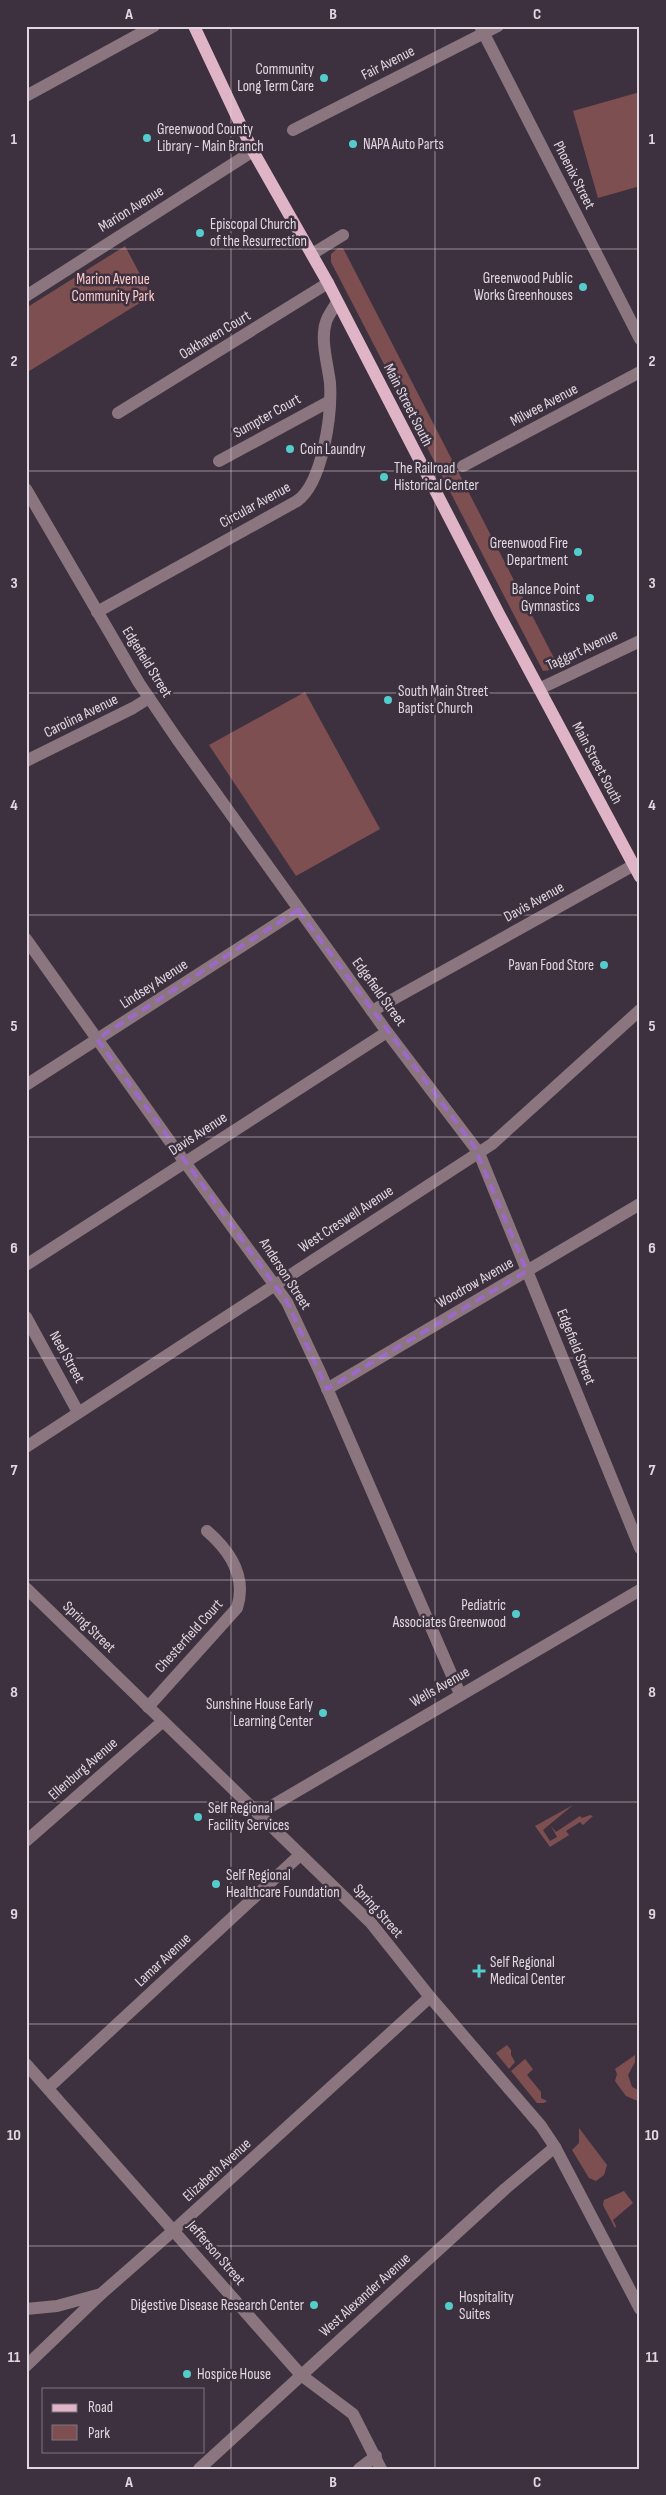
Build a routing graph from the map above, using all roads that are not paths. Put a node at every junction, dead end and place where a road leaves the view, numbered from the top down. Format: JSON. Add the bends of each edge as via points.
{"nodes":[{"id":1,"x":154,"y":26,"type":"edge"},
{"id":2,"x":194,"y":26,"type":"edge"},
{"id":3,"x":498,"y":26,"type":"edge"},
{"id":4,"x":482,"y":30,"type":"edge"},
{"id":5,"x":26,"y":96,"type":"edge"},
{"id":6,"x":293,"y":130,"type":"dead end"},
{"id":7,"x":253,"y":151,"type":"junction"},
{"id":8,"x":343,"y":235,"type":"dead end"},
{"id":9,"x":312,"y":254,"type":"junction"},
{"id":10,"x":328,"y":283,"type":"junction"},
{"id":11,"x":26,"y":296,"type":"edge"},
{"id":12,"x":337,"y":302,"type":"junction"},
{"id":13,"x":640,"y":338,"type":"edge"},
{"id":14,"x":640,"y":372,"type":"edge"},
{"id":15,"x":330,"y":401,"type":"junction"},
{"id":16,"x":118,"y":413,"type":"dead end"},
{"id":17,"x":219,"y":461,"type":"dead end"},
{"id":18,"x":463,"y":466,"type":"dead end"},
{"id":19,"x":26,"y":489,"type":"edge"},
{"id":20,"x":97,"y":612,"type":"junction"},
{"id":21,"x":640,"y":640,"type":"edge"},
{"id":22,"x":539,"y":688,"type":"junction"},
{"id":23,"x":149,"y":698,"type":"junction"},
{"id":24,"x":26,"y":761,"type":"edge"},
{"id":25,"x":637,"y":871,"type":"edge"},
{"id":26,"x":298,"y":910,"type":"junction"},
{"id":27,"x":26,"y":939,"type":"edge"},
{"id":28,"x":640,"y":1010,"type":"edge"},
{"id":29,"x":372,"y":1011,"type":"junction"},
{"id":30,"x":387,"y":1032,"type":"junction"},
{"id":31,"x":97,"y":1039,"type":"junction"},
{"id":32,"x":26,"y":1085,"type":"edge"},
{"id":33,"x":479,"y":1153,"type":"junction"},
{"id":34,"x":185,"y":1162,"type":"junction"},
{"id":35,"x":640,"y":1204,"type":"edge"},
{"id":36,"x":26,"y":1265,"type":"edge"},
{"id":37,"x":527,"y":1271,"type":"junction"},
{"id":38,"x":275,"y":1285,"type":"junction"},
{"id":39,"x":26,"y":1317,"type":"edge"},
{"id":40,"x":327,"y":1390,"type":"junction"},
{"id":41,"x":78,"y":1412,"type":"junction"},
{"id":42,"x":26,"y":1447,"type":"edge"},
{"id":43,"x":208,"y":1531,"type":"dead end"},
{"id":44,"x":640,"y":1548,"type":"edge"},
{"id":45,"x":26,"y":1588,"type":"edge"},
{"id":46,"x":640,"y":1590,"type":"edge"},
{"id":47,"x":460,"y":1694,"type":"junction"},
{"id":48,"x":148,"y":1707,"type":"junction"},
{"id":49,"x":162,"y":1722,"type":"junction"},
{"id":50,"x":258,"y":1814,"type":"junction"},
{"id":51,"x":26,"y":1841,"type":"edge"},
{"id":52,"x":300,"y":1855,"type":"junction"},
{"id":53,"x":430,"y":1997,"type":"junction"},
{"id":54,"x":26,"y":2064,"type":"edge"},
{"id":55,"x":48,"y":2088,"type":"junction"},
{"id":56,"x":555,"y":2147,"type":"junction"},
{"id":57,"x":174,"y":2230,"type":"junction"},
{"id":58,"x":101,"y":2294,"type":"junction"},
{"id":59,"x":640,"y":2309,"type":"edge"},
{"id":60,"x":26,"y":2310,"type":"edge"},
{"id":61,"x":26,"y":2366,"type":"edge"},
{"id":62,"x":301,"y":2375,"type":"junction"},
{"id":63,"x":376,"y":2456,"type":"junction"},
{"id":64,"x":199,"y":2469,"type":"edge"},
{"id":65,"x":359,"y":2469,"type":"edge"},
{"id":66,"x":381,"y":2469,"type":"edge"}],
"edges":[{"from":1,"to":5,"type":"street"},
{"from":2,"to":7,"type":"main road","name":"Main Street South"},
{"from":3,"to":4,"type":"street","name":"Fair Avenue"},
{"from":4,"to":6,"type":"street","name":"Fair Avenue"},
{"from":4,"to":13,"type":"street","name":"Phoenix Street"},
{"from":7,"to":9,"type":"main road","name":"Main Street South"},
{"from":7,"to":11,"type":"street","name":"Marion Avenue"},
{"from":8,"to":9,"type":"street"},
{"from":9,"to":10,"type":"main road","name":"Main Street South"},
{"from":10,"to":12,"type":"main road","name":"Main Street South"},
{"from":10,"to":16,"type":"street","name":"Oakhaven Court"},
{"from":12,"to":15,"type":"street","name":"Circular Avenue","via":[[326,322]]},
{"from":12,"to":22,"type":"main road","name":"Main Street South"},
{"from":14,"to":18,"type":"street","name":"Milwee Avenue"},
{"from":15,"to":17,"type":"street","name":"Sumpter Court"},
{"from":15,"to":20,"type":"street","name":"Circular Avenue","via":[[329,419],[314,480],[303,497]]},
{"from":19,"to":20,"type":"street","name":"Edgefield Street"},
{"from":20,"to":23,"type":"street","name":"Edgefield Street"},
{"from":21,"to":22,"type":"street","name":"Taggart Avenue"},
{"from":22,"to":25,"type":"main road","name":"Main Street South"},
{"from":23,"to":24,"type":"street","name":"Carolina Avenue"},
{"from":23,"to":26,"type":"street","name":"Edgefield Street"},
{"from":25,"to":29,"type":"street","name":"Davis Avenue"},
{"from":26,"to":29,"type":"street","name":"Edgefield Street"},
{"from":26,"to":31,"type":"street","name":"Lindsey Avenue"},
{"from":27,"to":31,"type":"street","name":"Anderson Street"},
{"from":28,"to":33,"type":"street","name":"West Creswell Avenue"},
{"from":29,"to":30,"type":"street","name":"Edgefield Street"},
{"from":30,"to":33,"type":"street","name":"Edgefield Street"},
{"from":30,"to":34,"type":"street","name":"Davis Avenue"},
{"from":31,"to":32,"type":"street","name":"Lindsey Avenue"},
{"from":31,"to":34,"type":"street","name":"Anderson Street"},
{"from":33,"to":37,"type":"street","name":"Edgefield Street"},
{"from":33,"to":38,"type":"street","name":"West Creswell Avenue"},
{"from":34,"to":36,"type":"street","name":"Davis Avenue"},
{"from":34,"to":38,"type":"street","name":"Anderson Street"},
{"from":35,"to":37,"type":"street","name":"Woodrow Avenue"},
{"from":37,"to":40,"type":"street","name":"Woodrow Avenue"},
{"from":37,"to":44,"type":"street","name":"Edgefield Street"},
{"from":38,"to":40,"type":"street","name":"Anderson Street","via":[[292,1312]]},
{"from":38,"to":41,"type":"street","name":"West Creswell Avenue"},
{"from":39,"to":41,"type":"street","name":"Neel Street"},
{"from":40,"to":47,"type":"street","name":"Anderson Street"},
{"from":41,"to":42,"type":"street","name":"West Creswell Avenue"},
{"from":43,"to":48,"type":"street","name":"Chesterfield Court","via":[[235,1564],[240,1586],[237,1608]]},
{"from":45,"to":48,"type":"street","name":"Spring Street"},
{"from":46,"to":47,"type":"street","name":"Wells Avenue"},
{"from":47,"to":50,"type":"street","name":"Wells Avenue"},
{"from":48,"to":49,"type":"street","name":"Spring Street"},
{"from":49,"to":50,"type":"street","name":"Spring Street"},
{"from":49,"to":51,"type":"street","name":"Ellenburg Avenue"},
{"from":50,"to":52,"type":"street","name":"Spring Street"},
{"from":52,"to":53,"type":"street","name":"Spring Street","via":[[371,1923]]},
{"from":52,"to":55,"type":"street","name":"Lamar Avenue"},
{"from":53,"to":56,"type":"street","name":"Spring Street","via":[[541,2126]]},
{"from":53,"to":57,"type":"street","name":"Elizabeth Avenue"},
{"from":54,"to":55,"type":"street","name":"Jefferson Street"},
{"from":55,"to":57,"type":"street","name":"Jefferson Street"},
{"from":56,"to":59,"type":"street","name":"Spring Street"},
{"from":56,"to":62,"type":"street","name":"West Alexander Avenue"},
{"from":57,"to":58,"type":"street","name":"Elizabeth Avenue"},
{"from":57,"to":62,"type":"street","name":"Jefferson Street"},
{"from":58,"to":60,"type":"street","via":[[57,2306]]},
{"from":58,"to":61,"type":"street","name":"Elizabeth Avenue"},
{"from":62,"to":63,"type":"street","name":"Jefferson Street","via":[[353,2414]]},
{"from":62,"to":64,"type":"street","name":"West Alexander Avenue"},
{"from":63,"to":65,"type":"street"},
{"from":63,"to":66,"type":"street","name":"Jefferson Street"}]}
